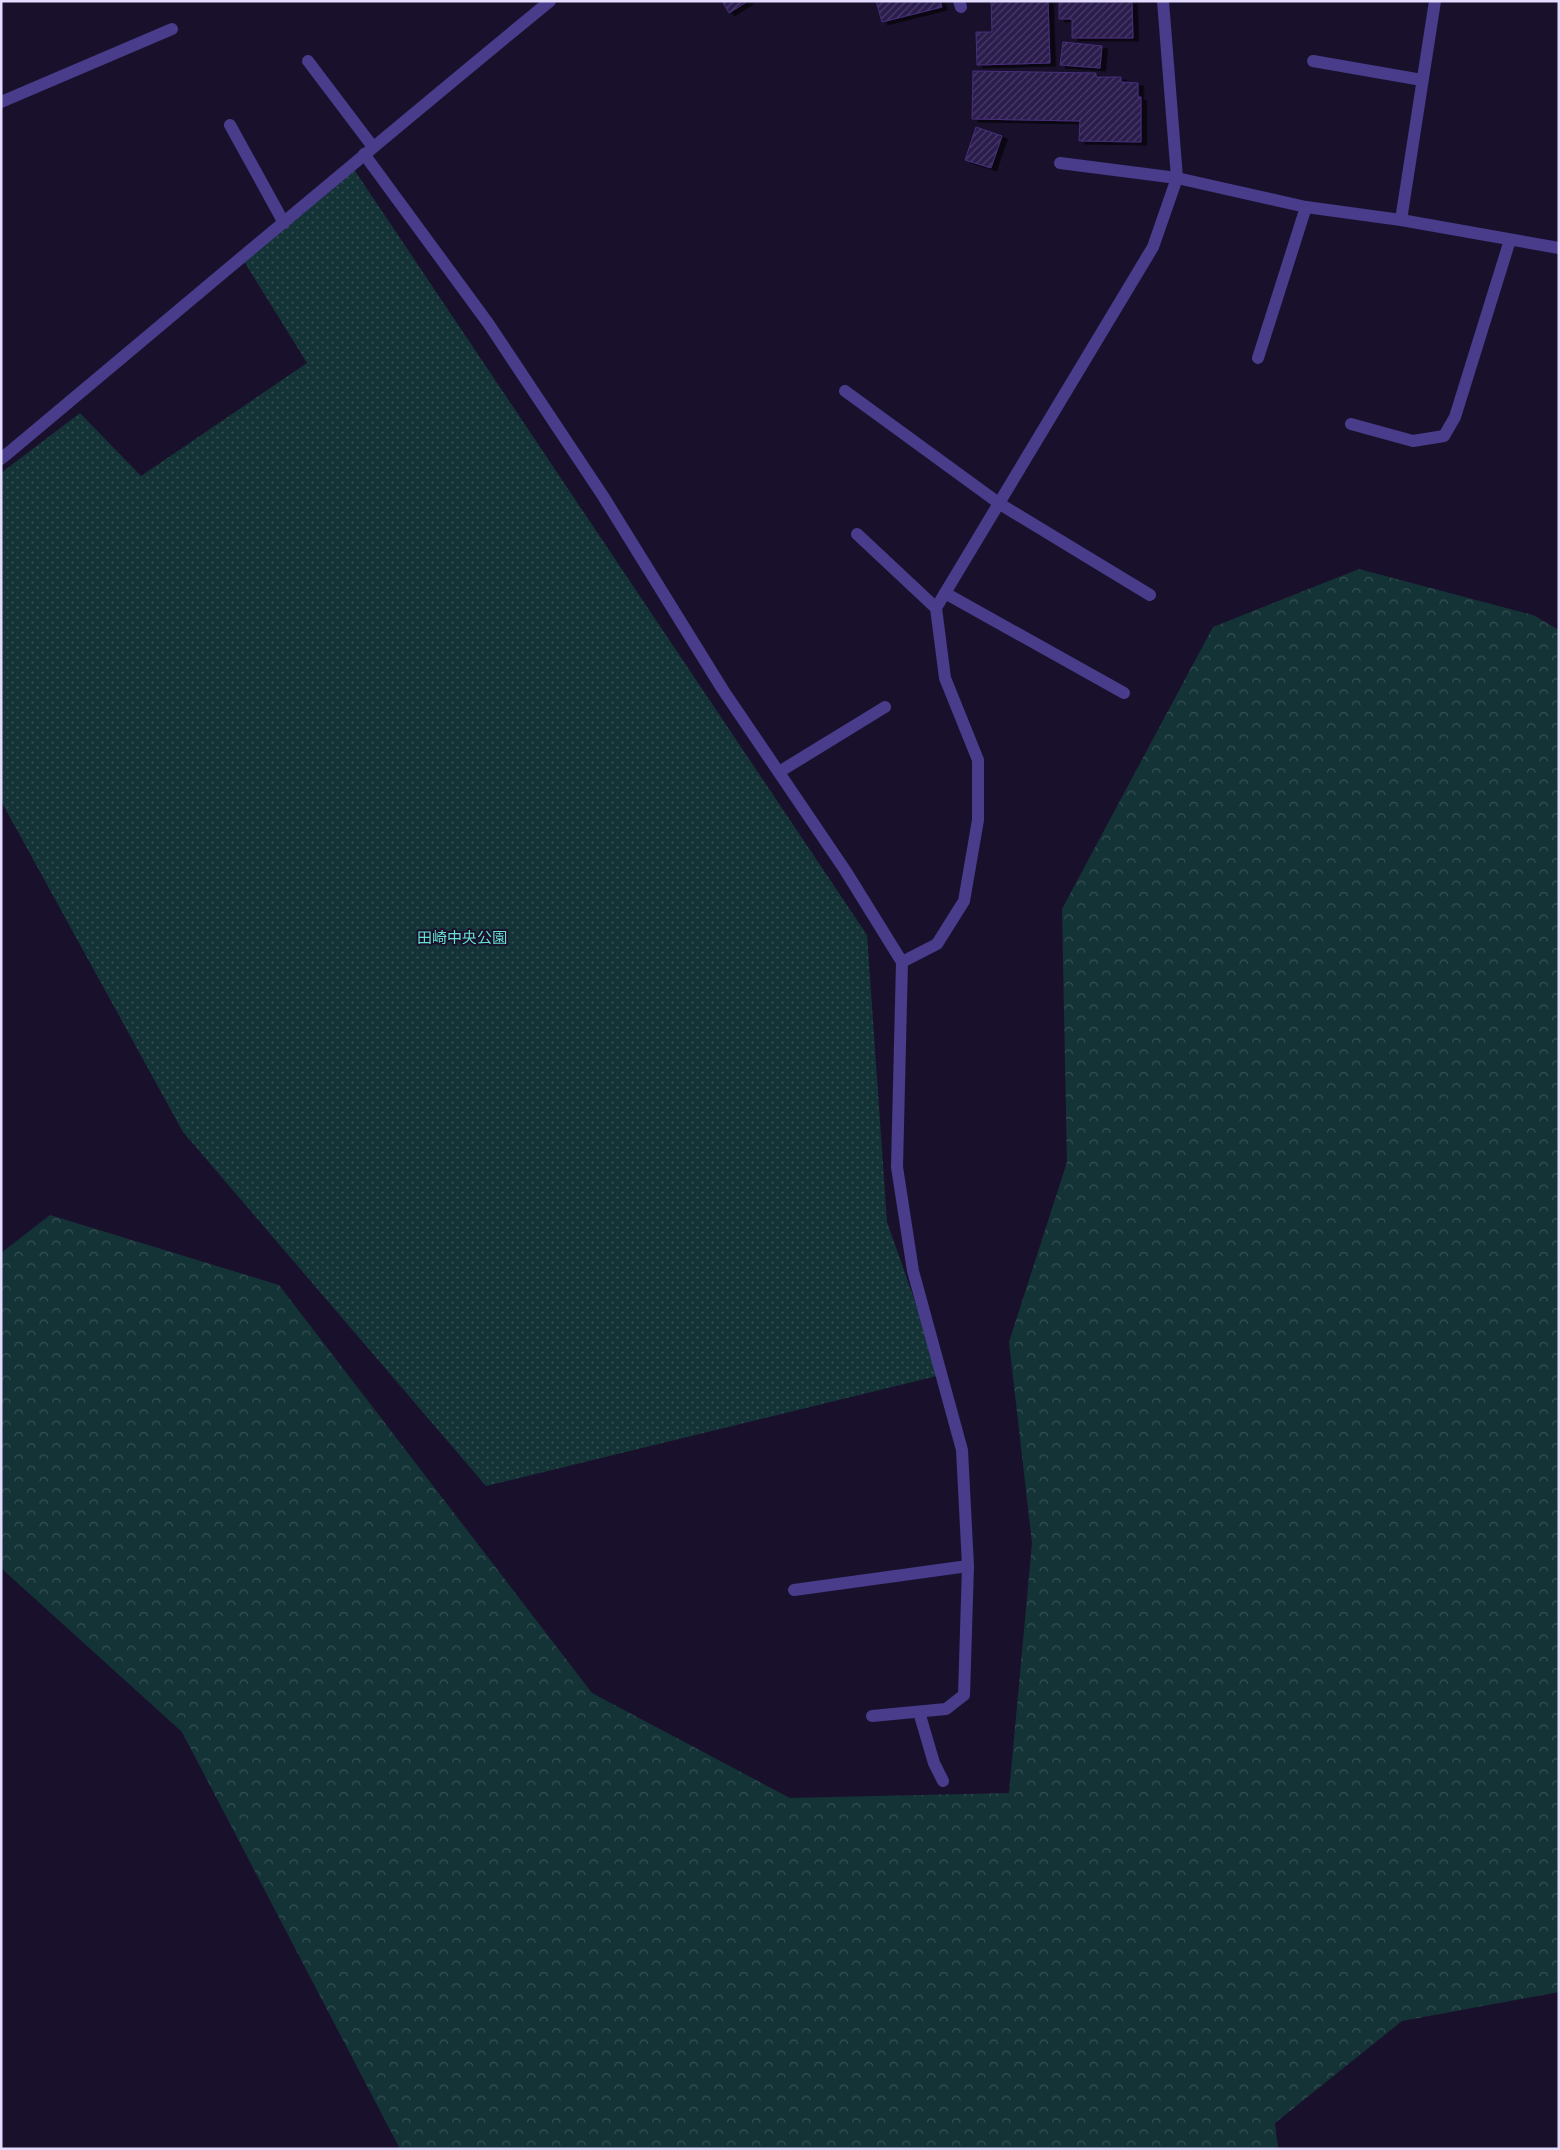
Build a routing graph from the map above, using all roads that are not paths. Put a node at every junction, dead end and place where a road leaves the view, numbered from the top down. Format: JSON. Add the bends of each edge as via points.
{"nodes":[{"id":1,"x":550,"y":1,"type":"edge"},
{"id":2,"x":1163,"y":1,"type":"edge"},
{"id":3,"x":1435,"y":1,"type":"edge"},
{"id":4,"x":172,"y":29,"type":"dead end"},
{"id":5,"x":308,"y":61,"type":"dead end"},
{"id":6,"x":1313,"y":61,"type":"dead end"},
{"id":7,"x":1422,"y":80,"type":"junction"},
{"id":8,"x":1,"y":102,"type":"edge"},
{"id":9,"x":230,"y":125,"type":"dead end"},
{"id":10,"x":368,"y":150,"type":"junction"},
{"id":11,"x":1060,"y":163,"type":"dead end"},
{"id":12,"x":1177,"y":178,"type":"junction"},
{"id":13,"x":1306,"y":207,"type":"junction"},
{"id":14,"x":1401,"y":220,"type":"junction"},
{"id":15,"x":284,"y":223,"type":"junction"},
{"id":16,"x":1510,"y":240,"type":"junction"},
{"id":17,"x":1559,"y":248,"type":"edge"},
{"id":18,"x":1258,"y":358,"type":"dead end"},
{"id":19,"x":845,"y":391,"type":"dead end"},
{"id":20,"x":1351,"y":424,"type":"dead end"},
{"id":21,"x":1,"y":459,"type":"edge"},
{"id":22,"x":1000,"y":504,"type":"junction"},
{"id":23,"x":857,"y":534,"type":"dead end"},
{"id":24,"x":945,"y":592,"type":"junction"},
{"id":25,"x":1150,"y":595,"type":"dead end"},
{"id":26,"x":936,"y":608,"type":"junction"},
{"id":27,"x":1124,"y":693,"type":"dead end"},
{"id":28,"x":884,"y":707,"type":"dead end"},
{"id":29,"x":779,"y":772,"type":"junction"},
{"id":30,"x":902,"y":962,"type":"junction"},
{"id":31,"x":968,"y":1566,"type":"junction"},
{"id":32,"x":794,"y":1590,"type":"dead end"},
{"id":33,"x":918,"y":1712,"type":"junction"},
{"id":34,"x":872,"y":1716,"type":"dead end"},
{"id":35,"x":943,"y":1781,"type":"dead end"}],
"edges":[{"from":1,"to":10,"type":"street"},
{"from":2,"to":12,"type":"street"},
{"from":3,"to":7,"type":"street"},
{"from":4,"to":8,"type":"street"},
{"from":5,"to":10,"type":"street"},
{"from":6,"to":7,"type":"street"},
{"from":7,"to":14,"type":"street"},
{"from":9,"to":15,"type":"street"},
{"from":10,"to":15,"type":"street"},
{"from":10,"to":29,"type":"street","via":[[603,496],[723,690]]},
{"from":11,"to":12,"type":"street"},
{"from":12,"to":13,"type":"street"},
{"from":12,"to":22,"type":"street","via":[[1153,247]]},
{"from":13,"to":14,"type":"street"},
{"from":13,"to":18,"type":"street"},
{"from":14,"to":16,"type":"street"},
{"from":15,"to":21,"type":"street"},
{"from":16,"to":17,"type":"street"},
{"from":16,"to":20,"type":"street","via":[[1455,417],[1444,436],[1413,441]]},
{"from":19,"to":22,"type":"street"},
{"from":22,"to":24,"type":"street"},
{"from":22,"to":25,"type":"street"},
{"from":23,"to":26,"type":"street"},
{"from":24,"to":26,"type":"street"},
{"from":24,"to":27,"type":"street"},
{"from":26,"to":30,"type":"street","via":[[945,678],[978,760],[978,820],[964,901],[937,944]]},
{"from":28,"to":29,"type":"street"},
{"from":29,"to":30,"type":"street"},
{"from":30,"to":31,"type":"street","via":[[897,1167],[913,1271],[962,1450]]},
{"from":31,"to":32,"type":"street"},
{"from":31,"to":33,"type":"street","via":[[964,1695],[946,1709]]},
{"from":33,"to":34,"type":"street"},
{"from":33,"to":35,"type":"street"}]}
